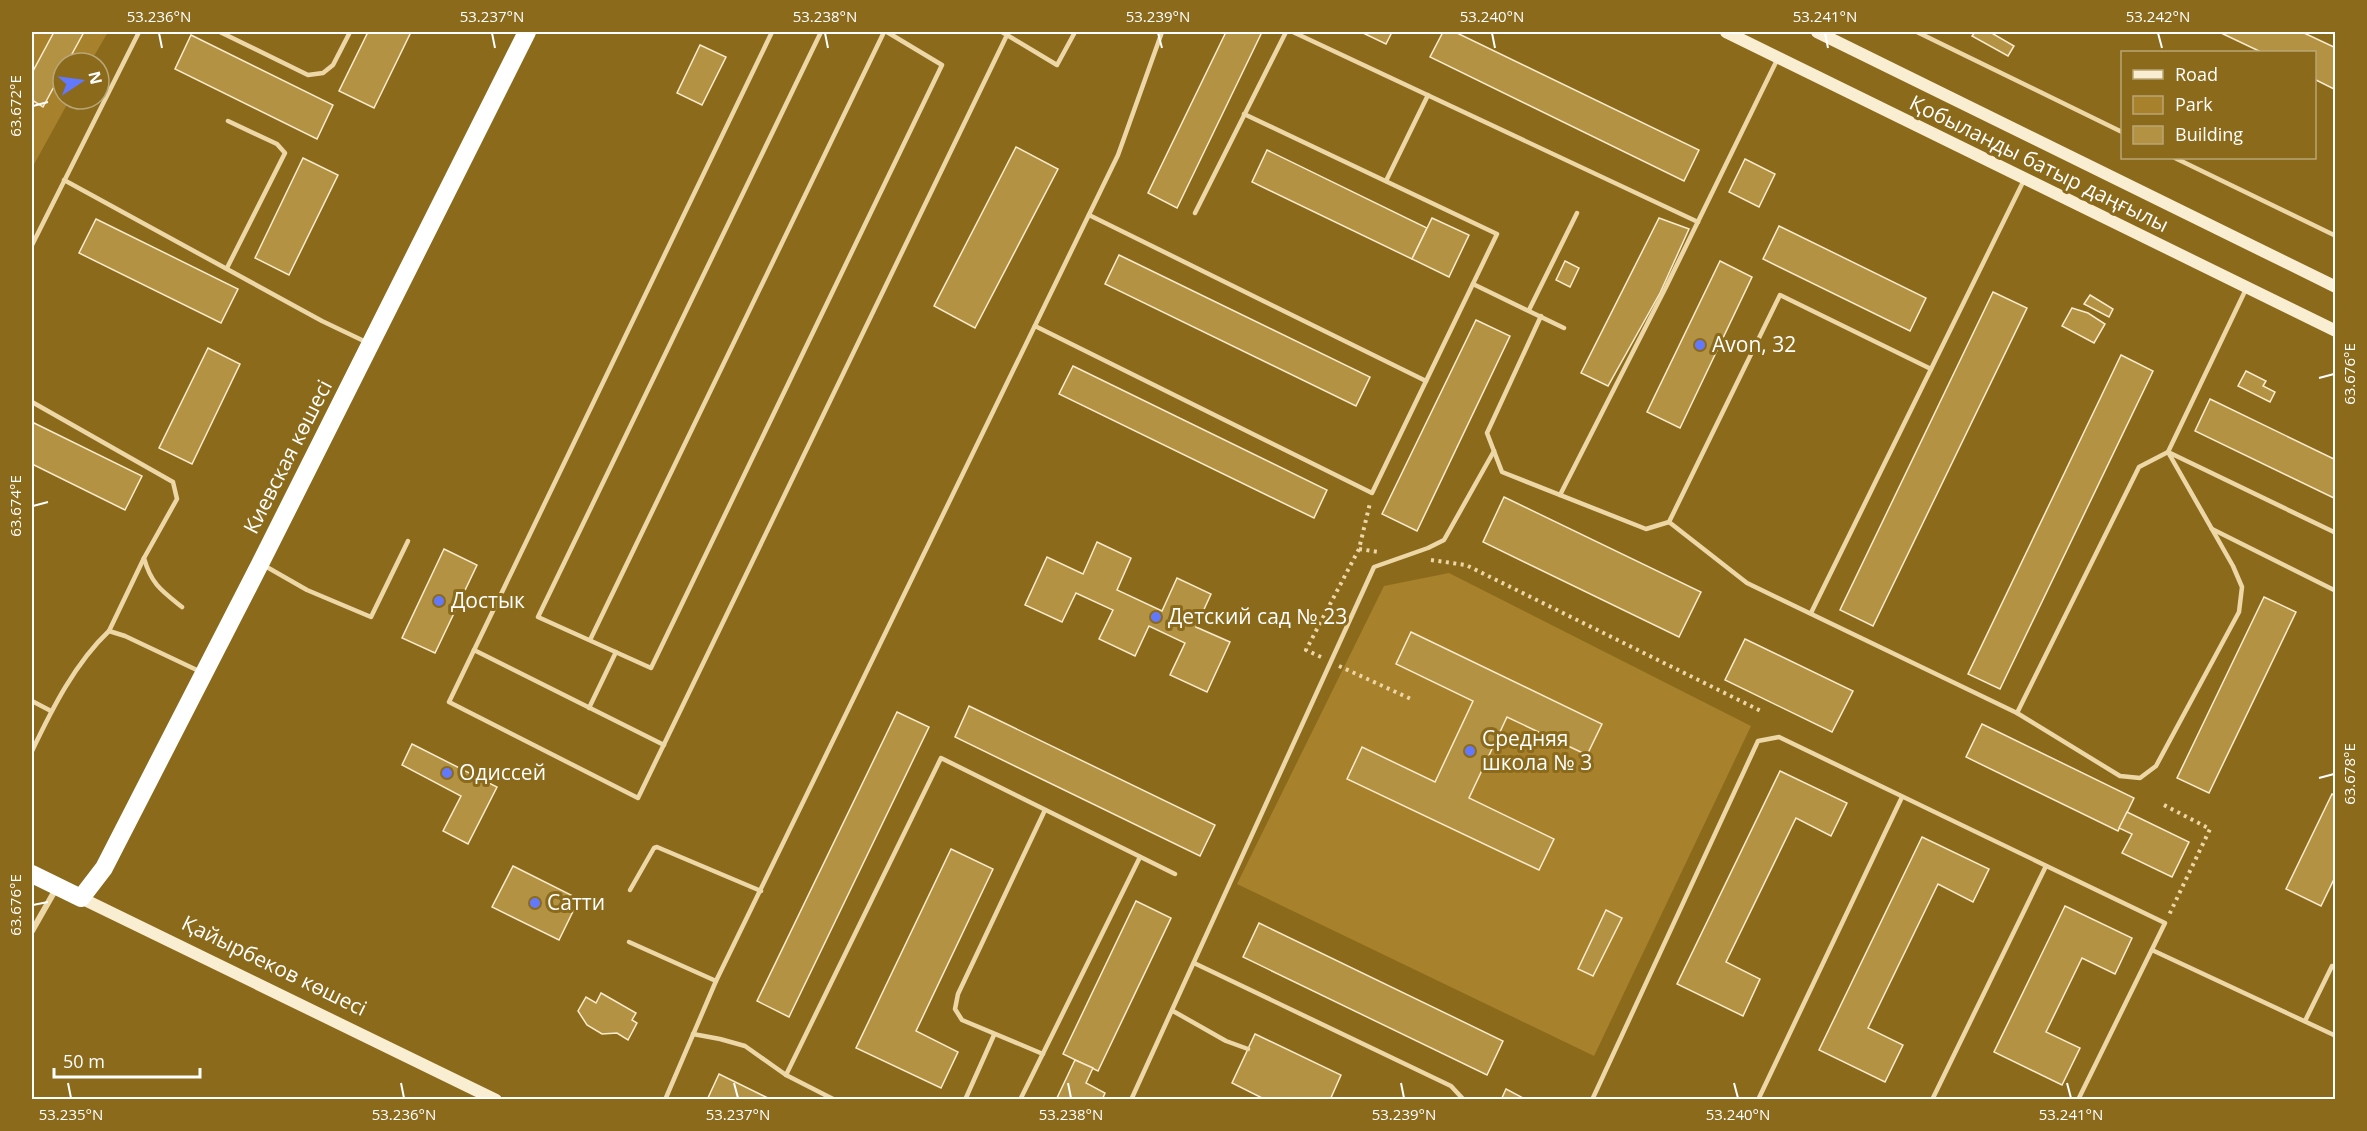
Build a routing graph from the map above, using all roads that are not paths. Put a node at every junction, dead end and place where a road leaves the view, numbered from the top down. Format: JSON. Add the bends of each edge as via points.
{"nodes":[{"id":1,"x":139,"y":32,"type":"edge"},
{"id":2,"x":220,"y":32,"type":"edge"},
{"id":3,"x":350,"y":32,"type":"edge"},
{"id":4,"x":527,"y":32,"type":"edge"},
{"id":5,"x":772,"y":32,"type":"edge"},
{"id":6,"x":820,"y":32,"type":"edge"},
{"id":7,"x":886,"y":32,"type":"edge"},
{"id":8,"x":1075,"y":32,"type":"edge"},
{"id":9,"x":1162,"y":32,"type":"edge"},
{"id":10,"x":1286,"y":32,"type":"edge"},
{"id":11,"x":1293,"y":32,"type":"edge"},
{"id":12,"x":1726,"y":32,"type":"edge"},
{"id":13,"x":1817,"y":32,"type":"edge"},
{"id":14,"x":1917,"y":32,"type":"edge"},
{"id":15,"x":1005,"y":33,"type":"edge"},
{"id":16,"x":1779,"y":57,"type":"junction"},
{"id":17,"x":1428,"y":95,"type":"junction"},
{"id":18,"x":1244,"y":114,"type":"junction"},
{"id":19,"x":228,"y":121,"type":"dead end"},
{"id":20,"x":2121,"y":132,"type":"edge"},
{"id":21,"x":2177,"y":159,"type":"edge"},
{"id":22,"x":2024,"y":178,"type":"junction"},
{"id":23,"x":64,"y":180,"type":"junction"},
{"id":24,"x":1386,"y":181,"type":"junction"},
{"id":25,"x":1195,"y":213,"type":"dead end"},
{"id":26,"x":1577,"y":213,"type":"dead end"},
{"id":27,"x":1089,"y":215,"type":"junction"},
{"id":28,"x":1698,"y":222,"type":"junction"},
{"id":29,"x":2336,"y":236,"type":"edge"},
{"id":30,"x":32,"y":245,"type":"edge"},
{"id":31,"x":227,"y":268,"type":"junction"},
{"id":32,"x":1473,"y":284,"type":"junction"},
{"id":33,"x":2247,"y":287,"type":"junction"},
{"id":34,"x":2336,"y":287,"type":"edge"},
{"id":35,"x":1529,"y":310,"type":"junction"},
{"id":36,"x":1541,"y":316,"type":"junction"},
{"id":37,"x":1035,"y":326,"type":"junction"},
{"id":38,"x":1564,"y":328,"type":"dead end"},
{"id":39,"x":2336,"y":331,"type":"edge"},
{"id":40,"x":370,"y":344,"type":"junction"},
{"id":41,"x":1931,"y":369,"type":"junction"},
{"id":42,"x":1426,"y":381,"type":"junction"},
{"id":43,"x":32,"y":402,"type":"edge"},
{"id":44,"x":1494,"y":451,"type":"junction"},
{"id":45,"x":2168,"y":453,"type":"junction"},
{"id":46,"x":1560,"y":495,"type":"junction"},
{"id":47,"x":1668,"y":522,"type":"junction"},
{"id":48,"x":2212,"y":529,"type":"junction"},
{"id":49,"x":2336,"y":533,"type":"edge"},
{"id":50,"x":408,"y":541,"type":"dead end"},
{"id":51,"x":144,"y":558,"type":"junction"},
{"id":52,"x":260,"y":564,"type":"junction"},
{"id":53,"x":2336,"y":591,"type":"edge"},
{"id":54,"x":182,"y":607,"type":"dead end"},
{"id":55,"x":1810,"y":613,"type":"junction"},
{"id":56,"x":109,"y":632,"type":"junction"},
{"id":57,"x":590,"y":640,"type":"junction"},
{"id":58,"x":474,"y":650,"type":"junction"},
{"id":59,"x":616,"y":652,"type":"junction"},
{"id":60,"x":204,"y":673,"type":"junction"},
{"id":61,"x":32,"y":701,"type":"edge"},
{"id":62,"x":589,"y":708,"type":"junction"},
{"id":63,"x":51,"y":711,"type":"junction"},
{"id":64,"x":2017,"y":713,"type":"junction"},
{"id":65,"x":664,"y":746,"type":"junction"},
{"id":66,"x":32,"y":751,"type":"edge"},
{"id":67,"x":1902,"y":796,"type":"junction"},
{"id":68,"x":1045,"y":810,"type":"junction"},
{"id":69,"x":1140,"y":857,"type":"junction"},
{"id":70,"x":2046,"y":866,"type":"junction"},
{"id":71,"x":32,"y":874,"type":"edge"},
{"id":72,"x":1175,"y":874,"type":"dead end"},
{"id":73,"x":58,"y":887,"type":"junction"},
{"id":74,"x":630,"y":890,"type":"dead end"},
{"id":75,"x":761,"y":891,"type":"junction"},
{"id":76,"x":81,"y":898,"type":"junction"},
{"id":77,"x":32,"y":931,"type":"edge"},
{"id":78,"x":629,"y":942,"type":"dead end"},
{"id":79,"x":2152,"y":950,"type":"junction"},
{"id":80,"x":1194,"y":963,"type":"junction"},
{"id":81,"x":2332,"y":966,"type":"dead end"},
{"id":82,"x":716,"y":981,"type":"junction"},
{"id":83,"x":1173,"y":1011,"type":"junction"},
{"id":84,"x":2305,"y":1021,"type":"junction"},
{"id":85,"x":693,"y":1034,"type":"junction"},
{"id":86,"x":994,"y":1035,"type":"junction"},
{"id":87,"x":2336,"y":1036,"type":"edge"},
{"id":88,"x":1248,"y":1049,"type":"dead end"},
{"id":89,"x":1043,"y":1054,"type":"junction"},
{"id":90,"x":786,"y":1075,"type":"junction"},
{"id":91,"x":1132,"y":1099,"type":"edge"},
{"id":92,"x":496,"y":1100,"type":"edge"},
{"id":93,"x":665,"y":1100,"type":"edge"},
{"id":94,"x":835,"y":1100,"type":"edge"},
{"id":95,"x":965,"y":1100,"type":"edge"},
{"id":96,"x":1020,"y":1100,"type":"edge"},
{"id":97,"x":1464,"y":1100,"type":"edge"},
{"id":98,"x":1592,"y":1100,"type":"edge"},
{"id":99,"x":1758,"y":1100,"type":"edge"},
{"id":100,"x":1932,"y":1100,"type":"edge"},
{"id":101,"x":2078,"y":1100,"type":"edge"}],
"edges":[{"from":1,"to":23,"type":"lane"},
{"from":2,"to":3,"type":"lane","via":[[308,75],[323,73],[333,65]]},
{"from":4,"to":40,"type":"highway","name":"Киевская көшесі"},
{"from":5,"to":58,"type":"lane"},
{"from":6,"to":57,"type":"lane","via":[[538,616]]},
{"from":7,"to":57,"type":"lane"},
{"from":7,"to":59,"type":"lane","via":[[942,65],[651,668]]},
{"from":8,"to":15,"type":"lane","via":[[1058,65]]},
{"from":9,"to":27,"type":"lane","via":[[1118,155]]},
{"from":10,"to":18,"type":"lane"},
{"from":11,"to":17,"type":"lane"},
{"from":12,"to":16,"type":"street","name":"Қобыланды батыр даңғылы"},
{"from":13,"to":34,"type":"street","name":"Қобыланды батыр даңғылы"},
{"from":14,"to":20,"type":"lane"},
{"from":15,"to":65,"type":"lane"},
{"from":16,"to":22,"type":"street","name":"Қобыланды батыр даңғылы"},
{"from":16,"to":28,"type":"lane"},
{"from":17,"to":24,"type":"lane"},
{"from":17,"to":28,"type":"lane"},
{"from":18,"to":24,"type":"lane"},
{"from":18,"to":25,"type":"lane"},
{"from":19,"to":31,"type":"lane","via":[[278,144],[285,153]]},
{"from":21,"to":29,"type":"lane"},
{"from":22,"to":33,"type":"street","name":"Қобыланды батыр даңғылы"},
{"from":22,"to":41,"type":"lane"},
{"from":23,"to":30,"type":"lane"},
{"from":23,"to":31,"type":"lane"},
{"from":24,"to":32,"type":"lane","via":[[1497,234]]},
{"from":26,"to":35,"type":"lane"},
{"from":27,"to":37,"type":"lane"},
{"from":27,"to":42,"type":"lane"},
{"from":28,"to":46,"type":"lane"},
{"from":31,"to":40,"type":"lane"},
{"from":32,"to":35,"type":"lane"},
{"from":32,"to":42,"type":"lane"},
{"from":33,"to":39,"type":"street","name":"Қобыланды батыр даңғылы"},
{"from":33,"to":45,"type":"lane"},
{"from":35,"to":36,"type":"lane"},
{"from":36,"to":38,"type":"lane"},
{"from":36,"to":44,"type":"lane","via":[[1487,433]]},
{"from":37,"to":42,"type":"lane","via":[[1372,493]]},
{"from":37,"to":75,"type":"lane"},
{"from":40,"to":52,"type":"highway","name":"Киевская көшесі"},
{"from":41,"to":47,"type":"lane","via":[[1780,295]]},
{"from":41,"to":55,"type":"lane"},
{"from":43,"to":51,"type":"lane","via":[[173,482],[177,500]]},
{"from":44,"to":46,"type":"lane","via":[[1502,472]]},
{"from":44,"to":80,"type":"lane","via":[[1444,540],[1374,567]]},
{"from":45,"to":48,"type":"lane"},
{"from":45,"to":49,"type":"lane"},
{"from":45,"to":64,"type":"lane","via":[[2139,467]]},
{"from":46,"to":47,"type":"lane","via":[[1646,530]]},
{"from":47,"to":55,"type":"lane","via":[[1747,583]]},
{"from":48,"to":53,"type":"lane"},
{"from":48,"to":64,"type":"lane","via":[[2241,587],[2239,612],[2156,766],[2140,778],[2120,776]]},
{"from":50,"to":52,"type":"lane","via":[[371,618]]},
{"from":51,"to":54,"type":"lane","via":[[158,587]]},
{"from":51,"to":56,"type":"lane"},
{"from":52,"to":60,"type":"highway","name":"Киевская көшесі"},
{"from":55,"to":64,"type":"lane"},
{"from":56,"to":60,"type":"lane"},
{"from":56,"to":63,"type":"lane","via":[[95,644]]},
{"from":57,"to":59,"type":"lane"},
{"from":58,"to":62,"type":"lane"},
{"from":58,"to":65,"type":"lane","via":[[449,702],[638,798]]},
{"from":59,"to":62,"type":"lane"},
{"from":60,"to":76,"type":"highway","name":"Киевская көшесі","via":[[104,867]]},
{"from":61,"to":63,"type":"lane"},
{"from":62,"to":65,"type":"lane"},
{"from":63,"to":66,"type":"lane"},
{"from":67,"to":70,"type":"lane"},
{"from":67,"to":98,"type":"lane","via":[[1779,737],[1758,741]]},
{"from":67,"to":99,"type":"lane"},
{"from":68,"to":69,"type":"lane"},
{"from":68,"to":86,"type":"lane","via":[[956,1002],[955,1010],[962,1020]]},
{"from":68,"to":90,"type":"lane","via":[[941,758]]},
{"from":69,"to":72,"type":"lane"},
{"from":69,"to":89,"type":"lane"},
{"from":70,"to":79,"type":"lane","via":[[2165,923]]},
{"from":70,"to":100,"type":"lane"},
{"from":71,"to":73,"type":"highway","name":"Қайырбеков көшесі"},
{"from":73,"to":76,"type":"highway","name":"Қайырбеков көшесі"},
{"from":73,"to":77,"type":"street"},
{"from":74,"to":75,"type":"lane","via":[[657,847]]},
{"from":75,"to":82,"type":"lane"},
{"from":76,"to":92,"type":"street","name":"Қайырбеков көшесі"},
{"from":78,"to":82,"type":"lane"},
{"from":79,"to":84,"type":"lane"},
{"from":79,"to":101,"type":"lane"},
{"from":80,"to":83,"type":"lane"},
{"from":80,"to":97,"type":"lane","via":[[1450,1086]]},
{"from":81,"to":84,"type":"lane"},
{"from":82,"to":85,"type":"lane"},
{"from":83,"to":88,"type":"lane"},
{"from":83,"to":91,"type":"lane"},
{"from":84,"to":87,"type":"lane"},
{"from":85,"to":90,"type":"lane","via":[[745,1046]]},
{"from":85,"to":93,"type":"lane"},
{"from":86,"to":89,"type":"lane"},
{"from":86,"to":95,"type":"lane"},
{"from":89,"to":96,"type":"lane"},
{"from":90,"to":94,"type":"lane"}]}
